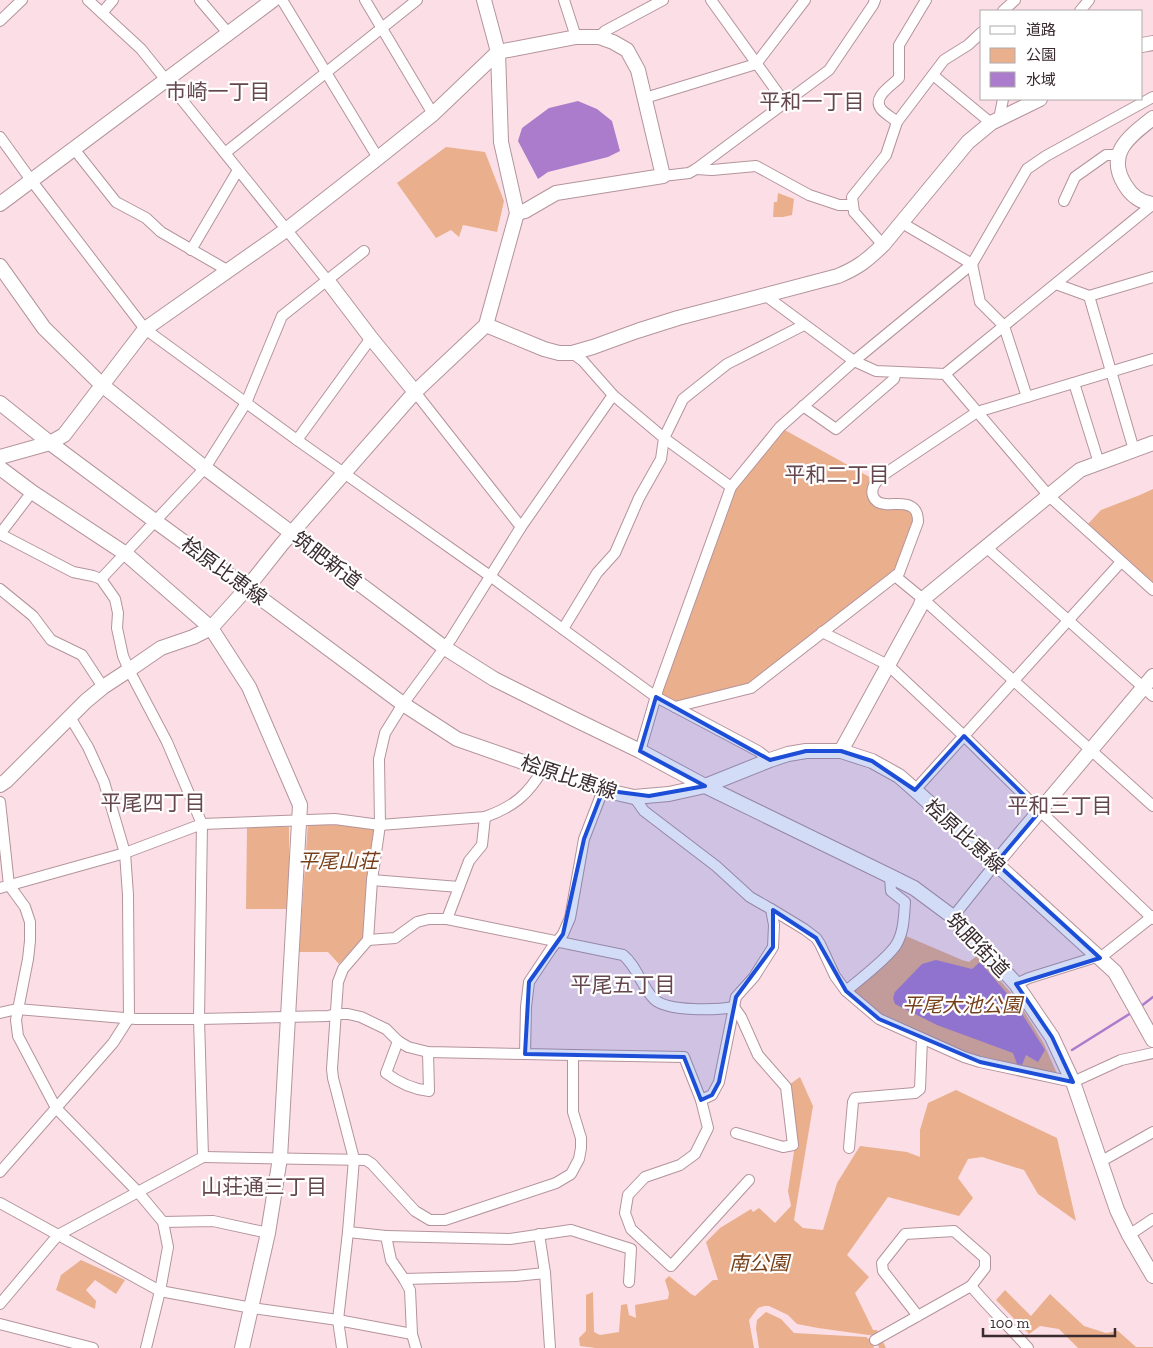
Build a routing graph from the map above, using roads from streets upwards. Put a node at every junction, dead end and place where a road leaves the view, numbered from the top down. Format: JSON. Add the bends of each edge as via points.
{"nodes":[{"id":1,"x":22,"y":0,"type":"edge"},
{"id":2,"x":88,"y":0,"type":"edge"},
{"id":3,"x":113,"y":0,"type":"edge"},
{"id":4,"x":200,"y":0,"type":"edge"},
{"id":5,"x":273,"y":0,"type":"edge"},
{"id":6,"x":282,"y":0,"type":"edge"},
{"id":7,"x":365,"y":0,"type":"edge"},
{"id":8,"x":417,"y":0,"type":"edge"},
{"id":9,"x":484,"y":0,"type":"edge"},
{"id":10,"x":564,"y":0,"type":"edge"},
{"id":11,"x":663,"y":0,"type":"edge"},
{"id":12,"x":711,"y":0,"type":"edge"},
{"id":13,"x":806,"y":0,"type":"edge"},
{"id":14,"x":926,"y":0,"type":"edge"},
{"id":15,"x":1015,"y":0,"type":"edge"},
{"id":16,"x":872,"y":2,"type":"edge"},
{"id":17,"x":1004,"y":10,"type":"edge"},
{"id":18,"x":102,"y":13,"type":"junction"},
{"id":19,"x":0,"y":21,"type":"edge"},
{"id":20,"x":382,"y":28,"type":"junction"},
{"id":21,"x":228,"y":33,"type":"junction"},
{"id":22,"x":980,"y":34,"type":"edge"},
{"id":23,"x":576,"y":37,"type":"junction"},
{"id":24,"x":599,"y":37,"type":"junction"},
{"id":25,"x":498,"y":52,"type":"junction"},
{"id":26,"x":756,"y":64,"type":"junction"},
{"id":27,"x":326,"y":73,"type":"junction"},
{"id":28,"x":933,"y":75,"type":"junction"},
{"id":29,"x":166,"y":80,"type":"junction"},
{"id":30,"x":1153,"y":97,"type":"edge"},
{"id":31,"x":645,"y":98,"type":"junction"},
{"id":32,"x":1003,"y":100,"type":"edge"},
{"id":33,"x":1038,"y":100,"type":"edge"},
{"id":34,"x":785,"y":103,"type":"junction"},
{"id":35,"x":433,"y":114,"type":"junction"},
{"id":36,"x":1153,"y":118,"type":"edge"},
{"id":37,"x":995,"y":121,"type":"junction"},
{"id":38,"x":897,"y":122,"type":"junction"},
{"id":39,"x":0,"y":137,"type":"edge"},
{"id":40,"x":74,"y":149,"type":"junction"},
{"id":41,"x":225,"y":153,"type":"junction"},
{"id":42,"x":1118,"y":154,"type":"junction"},
{"id":43,"x":378,"y":158,"type":"junction"},
{"id":44,"x":696,"y":169,"type":"junction"},
{"id":45,"x":238,"y":170,"type":"junction"},
{"id":46,"x":663,"y":176,"type":"junction"},
{"id":47,"x":31,"y":180,"type":"junction"},
{"id":48,"x":1064,"y":201,"type":"dead end"},
{"id":49,"x":0,"y":204,"type":"edge"},
{"id":50,"x":853,"y":205,"type":"junction"},
{"id":51,"x":1152,"y":205,"type":"edge"},
{"id":52,"x":517,"y":213,"type":"junction"},
{"id":53,"x":902,"y":223,"type":"junction"},
{"id":54,"x":286,"y":230,"type":"junction"},
{"id":55,"x":883,"y":245,"type":"junction"},
{"id":56,"x":191,"y":250,"type":"junction"},
{"id":57,"x":364,"y":251,"type":"dead end"},
{"id":58,"x":972,"y":264,"type":"junction"},
{"id":59,"x":0,"y":266,"type":"edge"},
{"id":60,"x":228,"y":270,"type":"junction"},
{"id":61,"x":1153,"y":278,"type":"edge"},
{"id":62,"x":327,"y":280,"type":"junction"},
{"id":63,"x":1056,"y":284,"type":"junction"},
{"id":64,"x":766,"y":296,"type":"junction"},
{"id":65,"x":1089,"y":296,"type":"junction"},
{"id":66,"x":486,"y":325,"type":"junction"},
{"id":67,"x":804,"y":325,"type":"junction"},
{"id":68,"x":1004,"y":326,"type":"junction"},
{"id":69,"x":145,"y":329,"type":"junction"},
{"id":70,"x":371,"y":338,"type":"junction"},
{"id":71,"x":572,"y":353,"type":"junction"},
{"id":72,"x":1153,"y":359,"type":"edge"},
{"id":73,"x":854,"y":362,"type":"junction"},
{"id":74,"x":896,"y":372,"type":"junction"},
{"id":75,"x":1111,"y":372,"type":"junction"},
{"id":76,"x":945,"y":374,"type":"junction"},
{"id":77,"x":1074,"y":383,"type":"junction"},
{"id":78,"x":102,"y":385,"type":"junction"},
{"id":79,"x":415,"y":392,"type":"junction"},
{"id":80,"x":613,"y":395,"type":"junction"},
{"id":81,"x":1027,"y":397,"type":"junction"},
{"id":82,"x":0,"y":403,"type":"edge"},
{"id":83,"x":246,"y":403,"type":"junction"},
{"id":84,"x":803,"y":406,"type":"junction"},
{"id":85,"x":977,"y":412,"type":"junction"},
{"id":86,"x":664,"y":438,"type":"junction"},
{"id":87,"x":296,"y":440,"type":"junction"},
{"id":88,"x":50,"y":443,"type":"junction"},
{"id":89,"x":1153,"y":444,"type":"edge"},
{"id":90,"x":1134,"y":450,"type":"junction"},
{"id":91,"x":0,"y":456,"type":"edge"},
{"id":92,"x":1099,"y":463,"type":"junction"},
{"id":93,"x":0,"y":468,"type":"edge"},
{"id":94,"x":205,"y":468,"type":"junction"},
{"id":95,"x":343,"y":474,"type":"junction"},
{"id":96,"x":731,"y":486,"type":"junction"},
{"id":97,"x":32,"y":492,"type":"junction"},
{"id":98,"x":1049,"y":496,"type":"junction"},
{"id":99,"x":155,"y":521,"type":"junction"},
{"id":100,"x":521,"y":527,"type":"junction"},
{"id":101,"x":292,"y":534,"type":"junction"},
{"id":102,"x":986,"y":547,"type":"junction"},
{"id":103,"x":126,"y":554,"type":"junction"},
{"id":104,"x":1121,"y":562,"type":"junction"},
{"id":105,"x":490,"y":576,"type":"junction"},
{"id":106,"x":895,"y":576,"type":"junction"},
{"id":107,"x":102,"y":579,"type":"junction"},
{"id":108,"x":247,"y":588,"type":"junction"},
{"id":109,"x":0,"y":589,"type":"edge"},
{"id":110,"x":1153,"y":590,"type":"edge"},
{"id":111,"x":923,"y":599,"type":"junction"},
{"id":112,"x":1068,"y":620,"type":"junction"},
{"id":113,"x":211,"y":628,"type":"junction"},
{"id":114,"x":563,"y":629,"type":"junction"},
{"id":115,"x":822,"y":632,"type":"junction"},
{"id":116,"x":445,"y":648,"type":"junction"},
{"id":117,"x":888,"y":665,"type":"junction"},
{"id":118,"x":129,"y":670,"type":"junction"},
{"id":119,"x":1153,"y":676,"type":"edge"},
{"id":120,"x":1013,"y":681,"type":"junction"},
{"id":121,"x":103,"y":687,"type":"junction"},
{"id":122,"x":1148,"y":691,"type":"edge"},
{"id":123,"x":656,"y":697,"type":"junction"},
{"id":124,"x":403,"y":704,"type":"junction"},
{"id":125,"x":675,"y":708,"type":"junction"},
{"id":126,"x":70,"y":717,"type":"junction"},
{"id":127,"x":964,"y":736,"type":"junction"},
{"id":128,"x":1091,"y":750,"type":"junction"},
{"id":129,"x":640,"y":751,"type":"junction"},
{"id":130,"x":841,"y":752,"type":"junction"},
{"id":131,"x":770,"y":760,"type":"junction"},
{"id":132,"x":543,"y":769,"type":"junction"},
{"id":133,"x":0,"y":785,"type":"edge"},
{"id":134,"x":705,"y":786,"type":"junction"},
{"id":135,"x":603,"y":790,"type":"junction"},
{"id":136,"x":915,"y":790,"type":"junction"},
{"id":137,"x":634,"y":797,"type":"junction"},
{"id":138,"x":0,"y":802,"type":"edge"},
{"id":139,"x":1153,"y":806,"type":"edge"},
{"id":140,"x":1040,"y":811,"type":"junction"},
{"id":141,"x":485,"y":817,"type":"junction"},
{"id":142,"x":300,"y":821,"type":"junction"},
{"id":143,"x":202,"y":824,"type":"junction"},
{"id":144,"x":380,"y":825,"type":"junction"},
{"id":145,"x":125,"y":853,"type":"junction"},
{"id":146,"x":996,"y":863,"type":"junction"},
{"id":147,"x":890,"y":876,"type":"junction"},
{"id":148,"x":372,"y":880,"type":"junction"},
{"id":149,"x":5,"y":887,"type":"edge"},
{"id":150,"x":459,"y":887,"type":"junction"},
{"id":151,"x":771,"y":909,"type":"junction"},
{"id":152,"x":953,"y":917,"type":"junction"},
{"id":153,"x":1152,"y":918,"type":"edge"},
{"id":154,"x":447,"y":919,"type":"junction"},
{"id":155,"x":368,"y":940,"type":"junction"},
{"id":156,"x":558,"y":941,"type":"junction"},
{"id":157,"x":1100,"y":958,"type":"junction"},
{"id":158,"x":1016,"y":984,"type":"junction"},
{"id":159,"x":846,"y":991,"type":"junction"},
{"id":160,"x":734,"y":1007,"type":"junction"},
{"id":161,"x":17,"y":1010,"type":"junction"},
{"id":162,"x":0,"y":1013,"type":"edge"},
{"id":163,"x":336,"y":1014,"type":"junction"},
{"id":164,"x":288,"y":1016,"type":"junction"},
{"id":165,"x":129,"y":1018,"type":"junction"},
{"id":166,"x":199,"y":1019,"type":"junction"},
{"id":167,"x":922,"y":1039,"type":"junction"},
{"id":168,"x":1153,"y":1040,"type":"edge"},
{"id":169,"x":398,"y":1041,"type":"junction"},
{"id":170,"x":428,"y":1052,"type":"junction"},
{"id":171,"x":1153,"y":1053,"type":"edge"},
{"id":172,"x":525,"y":1054,"type":"junction"},
{"id":173,"x":573,"y":1055,"type":"junction"},
{"id":174,"x":1073,"y":1082,"type":"junction"},
{"id":175,"x":701,"y":1100,"type":"junction"},
{"id":176,"x":56,"y":1108,"type":"junction"},
{"id":177,"x":1153,"y":1132,"type":"edge"},
{"id":178,"x":736,"y":1133,"type":"dead end"},
{"id":179,"x":849,"y":1148,"type":"dead end"},
{"id":180,"x":202,"y":1157,"type":"junction"},
{"id":181,"x":280,"y":1158,"type":"junction"},
{"id":182,"x":354,"y":1158,"type":"junction"},
{"id":183,"x":1100,"y":1162,"type":"junction"},
{"id":184,"x":0,"y":1172,"type":"edge"},
{"id":185,"x":749,"y":1180,"type":"dead end"},
{"id":186,"x":138,"y":1192,"type":"junction"},
{"id":187,"x":0,"y":1204,"type":"edge"},
{"id":188,"x":1153,"y":1219,"type":"edge"},
{"id":189,"x":163,"y":1222,"type":"junction"},
{"id":190,"x":348,"y":1232,"type":"junction"},
{"id":191,"x":268,"y":1233,"type":"junction"},
{"id":192,"x":540,"y":1234,"type":"junction"},
{"id":193,"x":58,"y":1235,"type":"junction"},
{"id":194,"x":1129,"y":1235,"type":"junction"},
{"id":195,"x":386,"y":1236,"type":"junction"},
{"id":196,"x":545,"y":1273,"type":"junction"},
{"id":197,"x":1153,"y":1276,"type":"edge"},
{"id":198,"x":404,"y":1279,"type":"junction"},
{"id":199,"x":629,"y":1282,"type":"dead end"},
{"id":200,"x":972,"y":1286,"type":"junction"},
{"id":201,"x":160,"y":1291,"type":"junction"},
{"id":202,"x":0,"y":1304,"type":"edge"},
{"id":203,"x":252,"y":1308,"type":"junction"},
{"id":204,"x":918,"y":1316,"type":"junction"},
{"id":205,"x":338,"y":1320,"type":"junction"},
{"id":206,"x":0,"y":1324,"type":"edge"},
{"id":207,"x":412,"y":1334,"type":"junction"},
{"id":208,"x":875,"y":1340,"type":"dead end"},
{"id":209,"x":93,"y":1348,"type":"edge"},
{"id":210,"x":146,"y":1348,"type":"edge"},
{"id":211,"x":242,"y":1348,"type":"edge"},
{"id":212,"x":342,"y":1348,"type":"edge"},
{"id":213,"x":416,"y":1348,"type":"edge"},
{"id":214,"x":550,"y":1348,"type":"edge"},
{"id":215,"x":1028,"y":1348,"type":"edge"}],
"edges":[{"from":1,"to":19,"type":"street"},
{"from":2,"to":18,"type":"street"},
{"from":3,"to":18,"type":"street"},
{"from":4,"to":21,"type":"street"},
{"from":5,"to":21,"type":"street"},
{"from":6,"to":27,"type":"street"},
{"from":7,"to":20,"type":"street"},
{"from":8,"to":20,"type":"street"},
{"from":9,"to":25,"type":"street"},
{"from":10,"to":23,"type":"street"},
{"from":11,"to":24,"type":"street"},
{"from":12,"to":26,"type":"street"},
{"from":13,"to":26,"type":"street"},
{"from":14,"to":38,"type":"street","via":[[899,45],[899,78],[878,102],[882,110]]},
{"from":15,"to":17,"type":"street"},
{"from":16,"to":34,"type":"street","via":[[829,70]]},
{"from":18,"to":29,"type":"street","via":[[142,49]]},
{"from":20,"to":27,"type":"street"},
{"from":20,"to":35,"type":"street"},
{"from":21,"to":29,"type":"street"},
{"from":22,"to":28,"type":"street","via":[[944,60]]},
{"from":23,"to":24,"type":"street"},
{"from":23,"to":25,"type":"street"},
{"from":24,"to":31,"type":"street","via":[[627,50],[638,70]]},
{"from":25,"to":35,"type":"street"},
{"from":25,"to":52,"type":"street","via":[[501,142]]},
{"from":26,"to":31,"type":"street"},
{"from":26,"to":34,"type":"street"},
{"from":27,"to":41,"type":"street"},
{"from":27,"to":43,"type":"street"},
{"from":28,"to":37,"type":"street"},
{"from":28,"to":38,"type":"street"},
{"from":29,"to":40,"type":"street"},
{"from":29,"to":41,"type":"street"},
{"from":30,"to":58,"type":"street","via":[[1027,169]]},
{"from":31,"to":46,"type":"street"},
{"from":32,"to":37,"type":"street"},
{"from":33,"to":37,"type":"street"},
{"from":34,"to":44,"type":"street"},
{"from":35,"to":43,"type":"street"},
{"from":36,"to":42,"type":"street","via":[[1128,137]]},
{"from":37,"to":53,"type":"street","via":[[968,142]]},
{"from":38,"to":50,"type":"street","via":[[886,155],[852,197]]},
{"from":39,"to":47,"type":"street"},
{"from":40,"to":47,"type":"street"},
{"from":40,"to":56,"type":"street","via":[[116,202],[146,218],[161,232]]},
{"from":41,"to":45,"type":"street"},
{"from":42,"to":48,"type":"street","via":[[1106,155],[1075,177]]},
{"from":42,"to":51,"type":"street","via":[[1120,178],[1129,192]]},
{"from":43,"to":54,"type":"street"},
{"from":44,"to":46,"type":"street"},
{"from":44,"to":50,"type":"street","via":[[756,166],[810,195],[839,205]]},
{"from":45,"to":54,"type":"street"},
{"from":45,"to":56,"type":"street"},
{"from":46,"to":52,"type":"street","via":[[556,193]]},
{"from":47,"to":49,"type":"street"},
{"from":47,"to":69,"type":"street"},
{"from":50,"to":55,"type":"street","via":[[854,212]]},
{"from":51,"to":63,"type":"street"},
{"from":52,"to":66,"type":"street"},
{"from":53,"to":55,"type":"street"},
{"from":53,"to":58,"type":"street"},
{"from":54,"to":60,"type":"street"},
{"from":54,"to":62,"type":"street"},
{"from":55,"to":64,"type":"street","via":[[856,268],[838,276]]},
{"from":56,"to":60,"type":"street"},
{"from":57,"to":62,"type":"street"},
{"from":58,"to":68,"type":"street","via":[[980,302]]},
{"from":58,"to":73,"type":"street"},
{"from":59,"to":78,"type":"street","name":"筑肥新道","via":[[44,328]]},
{"from":60,"to":69,"type":"street"},
{"from":61,"to":65,"type":"street"},
{"from":62,"to":70,"type":"street"},
{"from":62,"to":83,"type":"street","via":[[282,316]]},
{"from":63,"to":65,"type":"street"},
{"from":63,"to":68,"type":"street"},
{"from":64,"to":67,"type":"street"},
{"from":64,"to":71,"type":"street","via":[[678,318]]},
{"from":65,"to":75,"type":"street"},
{"from":66,"to":71,"type":"street","via":[[544,349]]},
{"from":66,"to":79,"type":"street"},
{"from":67,"to":73,"type":"street"},
{"from":67,"to":86,"type":"street","via":[[727,364],[683,399]]},
{"from":68,"to":76,"type":"street"},
{"from":68,"to":81,"type":"street"},
{"from":69,"to":78,"type":"street"},
{"from":69,"to":83,"type":"street"},
{"from":70,"to":79,"type":"street"},
{"from":70,"to":87,"type":"street"},
{"from":71,"to":80,"type":"street"},
{"from":72,"to":75,"type":"street"},
{"from":73,"to":74,"type":"street","via":[[876,371]]},
{"from":73,"to":84,"type":"street"},
{"from":74,"to":76,"type":"street"},
{"from":74,"to":84,"type":"street","via":[[894,379],[836,429]]},
{"from":75,"to":77,"type":"street"},
{"from":75,"to":90,"type":"street"},
{"from":76,"to":85,"type":"street"},
{"from":77,"to":81,"type":"street"},
{"from":77,"to":92,"type":"street"},
{"from":78,"to":88,"type":"street","via":[[64,435]]},
{"from":78,"to":94,"type":"street","name":"筑肥新道"},
{"from":79,"to":95,"type":"street"},
{"from":79,"to":100,"type":"street"},
{"from":80,"to":86,"type":"street"},
{"from":80,"to":100,"type":"street"},
{"from":81,"to":85,"type":"street"},
{"from":82,"to":88,"type":"street","name":"桧原比恵線"},
{"from":83,"to":87,"type":"street"},
{"from":83,"to":94,"type":"street"},
{"from":84,"to":96,"type":"street","via":[[780,427]]},
{"from":85,"to":98,"type":"street"},
{"from":85,"to":106,"type":"street","via":[[889,471],[873,488],[876,502],[908,504],[918,516],[899,573]]},
{"from":86,"to":96,"type":"street"},
{"from":86,"to":114,"type":"street","via":[[661,459],[614,553],[597,573]]},
{"from":87,"to":95,"type":"street"},
{"from":88,"to":91,"type":"street"},
{"from":88,"to":99,"type":"street","name":"桧原比恵線"},
{"from":89,"to":90,"type":"street"},
{"from":90,"to":92,"type":"street"},
{"from":92,"to":98,"type":"street","via":[[1080,470]]},
{"from":93,"to":97,"type":"street"},
{"from":94,"to":99,"type":"street"},
{"from":94,"to":101,"type":"street","name":"筑肥新道"},
{"from":95,"to":101,"type":"street"},
{"from":95,"to":105,"type":"street"},
{"from":96,"to":123,"type":"street"},
{"from":97,"to":103,"type":"street"},
{"from":97,"to":107,"type":"street","via":[[0,534],[73,572]]},
{"from":98,"to":102,"type":"street"},
{"from":98,"to":104,"type":"street"},
{"from":99,"to":103,"type":"street"},
{"from":99,"to":108,"type":"street","name":"桧原比恵線"},
{"from":100,"to":105,"type":"street"},
{"from":101,"to":108,"type":"street"},
{"from":101,"to":116,"type":"street","name":"筑肥新道"},
{"from":102,"to":111,"type":"street"},
{"from":102,"to":112,"type":"street"},
{"from":103,"to":107,"type":"street"},
{"from":103,"to":113,"type":"street"},
{"from":104,"to":110,"type":"street"},
{"from":104,"to":112,"type":"street"},
{"from":105,"to":114,"type":"street"},
{"from":105,"to":116,"type":"street"},
{"from":106,"to":111,"type":"street"},
{"from":106,"to":115,"type":"street"},
{"from":107,"to":118,"type":"street","via":[[115,599],[117,628]]},
{"from":108,"to":113,"type":"street"},
{"from":108,"to":124,"type":"street","name":"桧原比恵線"},
{"from":109,"to":121,"type":"street","via":[[33,616],[52,640],[82,654]]},
{"from":111,"to":117,"type":"street"},
{"from":111,"to":120,"type":"street"},
{"from":112,"to":120,"type":"street"},
{"from":112,"to":122,"type":"street"},
{"from":113,"to":118,"type":"street","via":[[160,648]]},
{"from":113,"to":142,"type":"street","via":[[248,687],[300,805]]},
{"from":114,"to":123,"type":"street"},
{"from":115,"to":117,"type":"street"},
{"from":115,"to":125,"type":"street","via":[[750,688]]},
{"from":116,"to":124,"type":"street"},
{"from":116,"to":129,"type":"street","name":"筑肥新道","via":[[494,680]]},
{"from":117,"to":127,"type":"street"},
{"from":117,"to":130,"type":"street"},
{"from":118,"to":121,"type":"street"},
{"from":118,"to":143,"type":"street","via":[[167,742]]},
{"from":119,"to":122,"type":"street"},
{"from":120,"to":127,"type":"street"},
{"from":120,"to":128,"type":"street"},
{"from":121,"to":126,"type":"street"},
{"from":122,"to":128,"type":"street"},
{"from":123,"to":125,"type":"street"},
{"from":123,"to":129,"type":"street"},
{"from":124,"to":132,"type":"street","name":"桧原比恵線","via":[[457,739]]},
{"from":124,"to":144,"type":"street","via":[[385,733],[378,759]]},
{"from":125,"to":131,"type":"street"},
{"from":126,"to":133,"type":"street"},
{"from":126,"to":145,"type":"street","via":[[104,782]]},
{"from":127,"to":136,"type":"street"},
{"from":127,"to":140,"type":"street"},
{"from":128,"to":139,"type":"street"},
{"from":128,"to":140,"type":"street"},
{"from":129,"to":134,"type":"street","name":"筑肥新道"},
{"from":130,"to":131,"type":"street","name":"桧原比恵線","via":[[806,751]]},
{"from":130,"to":136,"type":"street","name":"桧原比恵線","via":[[872,760]]},
{"from":131,"to":134,"type":"street","name":"桧原比恵線"},
{"from":132,"to":135,"type":"street","name":"桧原比恵線"},
{"from":132,"to":141,"type":"street","via":[[513,804]]},
{"from":134,"to":137,"type":"street","name":"桧原比恵線"},
{"from":134,"to":147,"type":"street","name":"筑肥街道"},
{"from":135,"to":137,"type":"street","name":"桧原比恵線"},
{"from":135,"to":156,"type":"street","via":[[584,839],[570,918]]},
{"from":136,"to":146,"type":"street","name":"桧原比恵線"},
{"from":137,"to":151,"type":"street","via":[[644,811],[716,866],[750,897]]},
{"from":138,"to":149,"type":"street"},
{"from":140,"to":146,"type":"street"},
{"from":140,"to":153,"type":"street"},
{"from":141,"to":144,"type":"street"},
{"from":141,"to":150,"type":"street","via":[[482,846],[469,861]]},
{"from":142,"to":143,"type":"street"},
{"from":142,"to":144,"type":"street","via":[[335,819]]},
{"from":142,"to":164,"type":"street"},
{"from":143,"to":145,"type":"street"},
{"from":143,"to":166,"type":"street"},
{"from":144,"to":148,"type":"street"},
{"from":145,"to":149,"type":"street"},
{"from":145,"to":165,"type":"street"},
{"from":146,"to":152,"type":"street"},
{"from":146,"to":157,"type":"street","name":"桧原比恵線"},
{"from":147,"to":152,"type":"street","name":"筑肥街道","via":[[914,888]]},
{"from":147,"to":159,"type":"street","via":[[891,890],[905,902],[901,934],[888,954]]},
{"from":148,"to":150,"type":"street"},
{"from":148,"to":155,"type":"street"},
{"from":149,"to":161,"type":"street","via":[[24,907],[30,922],[28,959]]},
{"from":150,"to":154,"type":"street"},
{"from":151,"to":159,"type":"street","via":[[816,938]]},
{"from":151,"to":160,"type":"street","via":[[774,947],[736,998]]},
{"from":152,"to":158,"type":"street","name":"筑肥街道"},
{"from":153,"to":157,"type":"street","number":"筑肥街道"},
{"from":154,"to":155,"type":"street","via":[[417,922],[395,938]]},
{"from":154,"to":156,"type":"street"},
{"from":155,"to":163,"type":"street","via":[[343,969],[338,982]]},
{"from":156,"to":160,"type":"street","via":[[622,955],[661,1005],[705,1009]]},
{"from":156,"to":172,"type":"street","via":[[529,982]]},
{"from":157,"to":158,"type":"street","number":"筑肥街道"},
{"from":157,"to":168,"type":"street","name":"桧原比恵線","via":[[1115,972]]},
{"from":158,"to":174,"type":"street","name":"筑肥街道","via":[[1052,1037]]},
{"from":159,"to":167,"type":"street","via":[[879,1019]]},
{"from":160,"to":175,"type":"street","via":[[719,1082],[712,1095]]},
{"from":160,"to":178,"type":"street","via":[[758,1055],[786,1088],[793,1145],[783,1148]]},
{"from":161,"to":162,"type":"street"},
{"from":161,"to":165,"type":"street"},
{"from":161,"to":176,"type":"street","via":[[18,1036]]},
{"from":163,"to":164,"type":"street"},
{"from":163,"to":169,"type":"street","via":[[361,1017],[386,1029]]},
{"from":163,"to":182,"type":"street","via":[[333,1078]]},
{"from":164,"to":166,"type":"street"},
{"from":164,"to":181,"type":"street"},
{"from":165,"to":166,"type":"street"},
{"from":165,"to":176,"type":"street","via":[[113,1043]]},
{"from":166,"to":180,"type":"street"},
{"from":167,"to":174,"type":"street","via":[[980,1062]]},
{"from":167,"to":179,"type":"street","via":[[920,1089],[915,1093],[855,1098]]},
{"from":169,"to":170,"type":"street"},
{"from":169,"to":170,"type":"street","via":[[386,1073],[398,1082],[428,1091]]},
{"from":170,"to":172,"type":"street"},
{"from":171,"to":174,"type":"street","via":[[1121,1060]]},
{"from":172,"to":173,"type":"street"},
{"from":173,"to":175,"type":"street","via":[[684,1057]]},
{"from":173,"to":182,"type":"street","via":[[573,1112],[581,1148],[570,1174],[556,1183],[445,1220],[430,1220],[415,1211],[372,1164]]},
{"from":174,"to":183,"type":"street","name":"筑肥街道"},
{"from":175,"to":185,"type":"street","via":[[708,1128],[695,1154],[680,1165],[645,1177],[628,1195],[625,1213],[631,1230],[671,1266]]},
{"from":176,"to":184,"type":"street"},
{"from":176,"to":186,"type":"street"},
{"from":177,"to":183,"type":"street"},
{"from":180,"to":181,"type":"street"},
{"from":180,"to":186,"type":"street"},
{"from":181,"to":182,"type":"street"},
{"from":181,"to":191,"type":"street"},
{"from":182,"to":190,"type":"street"},
{"from":183,"to":194,"type":"street","name":"筑肥街道"},
{"from":186,"to":189,"type":"street"},
{"from":186,"to":193,"type":"street"},
{"from":187,"to":193,"type":"street"},
{"from":188,"to":194,"type":"street"},
{"from":189,"to":191,"type":"street","via":[[213,1221]]},
{"from":189,"to":201,"type":"street","via":[[168,1247]]},
{"from":190,"to":195,"type":"street"},
{"from":190,"to":205,"type":"street"},
{"from":191,"to":203,"type":"street"},
{"from":192,"to":195,"type":"street","via":[[510,1240]]},
{"from":192,"to":196,"type":"street"},
{"from":192,"to":199,"type":"street","via":[[571,1230],[631,1249]]},
{"from":193,"to":201,"type":"street"},
{"from":193,"to":202,"type":"street"},
{"from":194,"to":197,"type":"street","name":"筑肥街道"},
{"from":195,"to":198,"type":"street","via":[[391,1260]]},
{"from":196,"to":198,"type":"street"},
{"from":196,"to":214,"type":"street"},
{"from":198,"to":207,"type":"street","via":[[410,1290]]},
{"from":200,"to":204,"type":"street"},
{"from":200,"to":204,"type":"street","via":[[985,1268],[985,1258],[954,1230],[904,1234],[882,1263],[883,1271]]},
{"from":200,"to":215,"type":"street"},
{"from":201,"to":203,"type":"street"},
{"from":201,"to":210,"type":"street"},
{"from":203,"to":205,"type":"street"},
{"from":203,"to":211,"type":"street"},
{"from":204,"to":208,"type":"street"},
{"from":205,"to":207,"type":"street"},
{"from":205,"to":212,"type":"street"},
{"from":206,"to":209,"type":"street"},
{"from":207,"to":213,"type":"street"}]}
